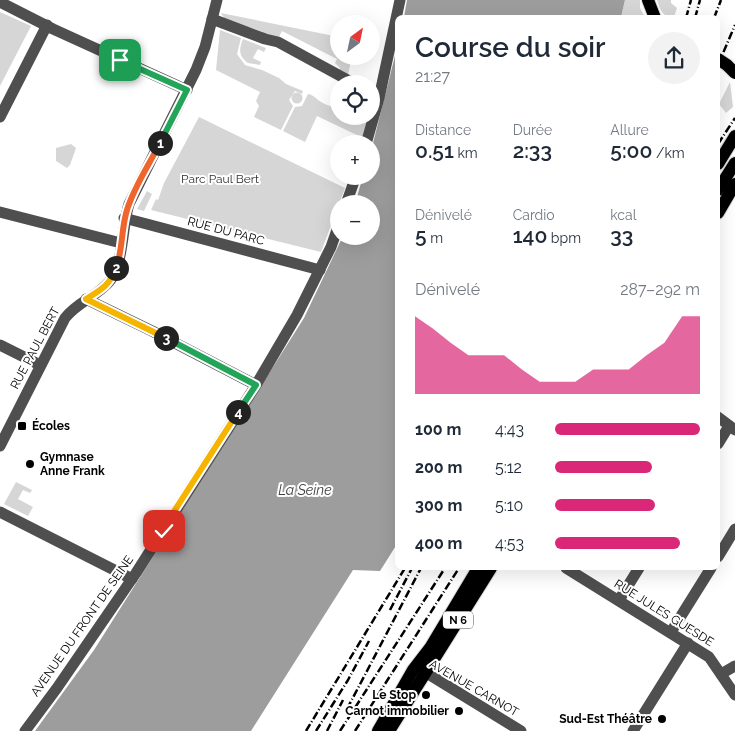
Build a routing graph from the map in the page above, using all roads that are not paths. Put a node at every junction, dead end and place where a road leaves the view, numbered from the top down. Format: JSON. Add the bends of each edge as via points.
{"nodes":[{"id":1,"x":217,"y":0,"type":"edge"},
{"id":2,"x":400,"y":0,"type":"edge"},
{"id":3,"x":648,"y":0,"type":"edge"},
{"id":4,"x":0,"y":2,"type":"edge"},
{"id":5,"x":396,"y":15,"type":"edge"},
{"id":6,"x":653,"y":15,"type":"edge"},
{"id":7,"x":212,"y":19,"type":"junction"},
{"id":8,"x":395,"y":19,"type":"edge"},
{"id":9,"x":47,"y":25,"type":"junction"},
{"id":10,"x":720,"y":60,"type":"edge"},
{"id":11,"x":735,"y":73,"type":"edge"},
{"id":12,"x":338,"y":75,"type":"edge"},
{"id":13,"x":380,"y":76,"type":"edge"},
{"id":14,"x":187,"y":90,"type":"junction"},
{"id":15,"x":0,"y":117,"type":"edge"},
{"id":16,"x":735,"y":136,"type":"edge"},
{"id":17,"x":720,"y":161,"type":"edge"},
{"id":18,"x":735,"y":163,"type":"edge"},
{"id":19,"x":720,"y":187,"type":"edge"},
{"id":20,"x":734,"y":187,"type":"edge"},
{"id":21,"x":720,"y":210,"type":"edge"},
{"id":22,"x":0,"y":212,"type":"edge"},
{"id":23,"x":124,"y":218,"type":"junction"},
{"id":24,"x":122,"y":243,"type":"junction"},
{"id":25,"x":330,"y":245,"type":"edge"},
{"id":26,"x":320,"y":270,"type":"junction"},
{"id":27,"x":86,"y":299,"type":"junction"},
{"id":28,"x":0,"y":345,"type":"edge"},
{"id":29,"x":40,"y":365,"type":"junction"},
{"id":30,"x":256,"y":385,"type":"junction"},
{"id":31,"x":720,"y":419,"type":"edge"},
{"id":32,"x":732,"y":428,"type":"edge"},
{"id":33,"x":720,"y":442,"type":"edge"},
{"id":34,"x":0,"y":446,"type":"edge"},
{"id":35,"x":0,"y":512,"type":"edge"},
{"id":36,"x":735,"y":529,"type":"edge"},
{"id":37,"x":720,"y":554,"type":"edge"},
{"id":38,"x":477,"y":570,"type":"edge"},
{"id":39,"x":490,"y":570,"type":"edge"},
{"id":40,"x":569,"y":570,"type":"edge"},
{"id":41,"x":638,"y":570,"type":"edge"},
{"id":42,"x":710,"y":570,"type":"edge"},
{"id":43,"x":132,"y":579,"type":"junction"},
{"id":44,"x":618,"y":600,"type":"junction"},
{"id":45,"x":671,"y":632,"type":"junction"},
{"id":46,"x":688,"y":643,"type":"junction"},
{"id":47,"x":735,"y":666,"type":"edge"},
{"id":48,"x":419,"y":671,"type":"junction"},
{"id":49,"x":721,"y":674,"type":"junction"},
{"id":50,"x":735,"y":695,"type":"edge"},
{"id":51,"x":25,"y":731,"type":"edge"},
{"id":52,"x":378,"y":731,"type":"edge"},
{"id":53,"x":389,"y":731,"type":"edge"},
{"id":54,"x":520,"y":731,"type":"edge"},
{"id":55,"x":632,"y":731,"type":"edge"}],
"edges":[{"from":1,"to":7,"type":"street","name":"RUE PAUL BERT"},
{"from":2,"to":5,"type":"street"},
{"from":3,"to":6,"type":"main road"},
{"from":4,"to":9,"type":"street"},
{"from":7,"to":12,"type":"street","via":[[278,42]]},
{"from":7,"to":14,"type":"street","name":"RUE PAUL BERT","via":[[205,47]]},
{"from":8,"to":13,"type":"street"},
{"from":9,"to":14,"type":"street"},
{"from":9,"to":15,"type":"street"},
{"from":10,"to":11,"type":"main road","bridge":true},
{"from":14,"to":23,"type":"street","name":"RUE PAUL BERT"},
{"from":16,"to":17,"type":"main road"},
{"from":18,"to":19,"type":"main road"},
{"from":20,"to":21,"type":"main road"},
{"from":22,"to":24,"type":"street"},
{"from":23,"to":24,"type":"street","name":"RUE PAUL BERT"},
{"from":23,"to":26,"type":"street","name":"RUE DU PARC"},
{"from":24,"to":27,"type":"street","name":"RUE PAUL BERT","via":[[112,280]]},
{"from":25,"to":26,"type":"street","name":"AVENUE DU FRONT DE SEINE"},
{"from":26,"to":30,"type":"street","name":"AVENUE DU FRONT DE SEINE"},
{"from":27,"to":29,"type":"street","name":"RUE PAUL BERT","via":[[69,312]]},
{"from":27,"to":30,"type":"street"},
{"from":28,"to":29,"type":"street"},
{"from":29,"to":34,"type":"street","name":"RUE PAUL BERT"},
{"from":30,"to":43,"type":"street","name":"AVENUE DU FRONT DE SEINE"},
{"from":31,"to":32,"type":"street"},
{"from":32,"to":33,"type":"street"},
{"from":35,"to":43,"type":"street"},
{"from":36,"to":37,"type":"street"},
{"from":38,"to":48,"type":"main road","number":"N 6"},
{"from":39,"to":48,"type":"main road","number":"N 6"},
{"from":40,"to":44,"type":"street","name":"RUE JULES GUESDE"},
{"from":41,"to":44,"type":"street"},
{"from":42,"to":45,"type":"street"},
{"from":43,"to":51,"type":"street","name":"AVENUE DU FRONT DE SEINE"},
{"from":44,"to":45,"type":"street","name":"RUE JULES GUESDE"},
{"from":45,"to":46,"type":"street","name":"RUE JULES GUESDE"},
{"from":46,"to":49,"type":"street","name":"RUE JULES GUESDE","via":[[709,657]]},
{"from":46,"to":55,"type":"street"},
{"from":47,"to":49,"type":"street"},
{"from":48,"to":52,"type":"main road","number":"N 6"},
{"from":48,"to":53,"type":"main road","number":"N 6"},
{"from":48,"to":54,"type":"street","name":"AVENUE CARNOT"},
{"from":49,"to":50,"type":"street","name":"RUE JULES GUESDE"}]}
